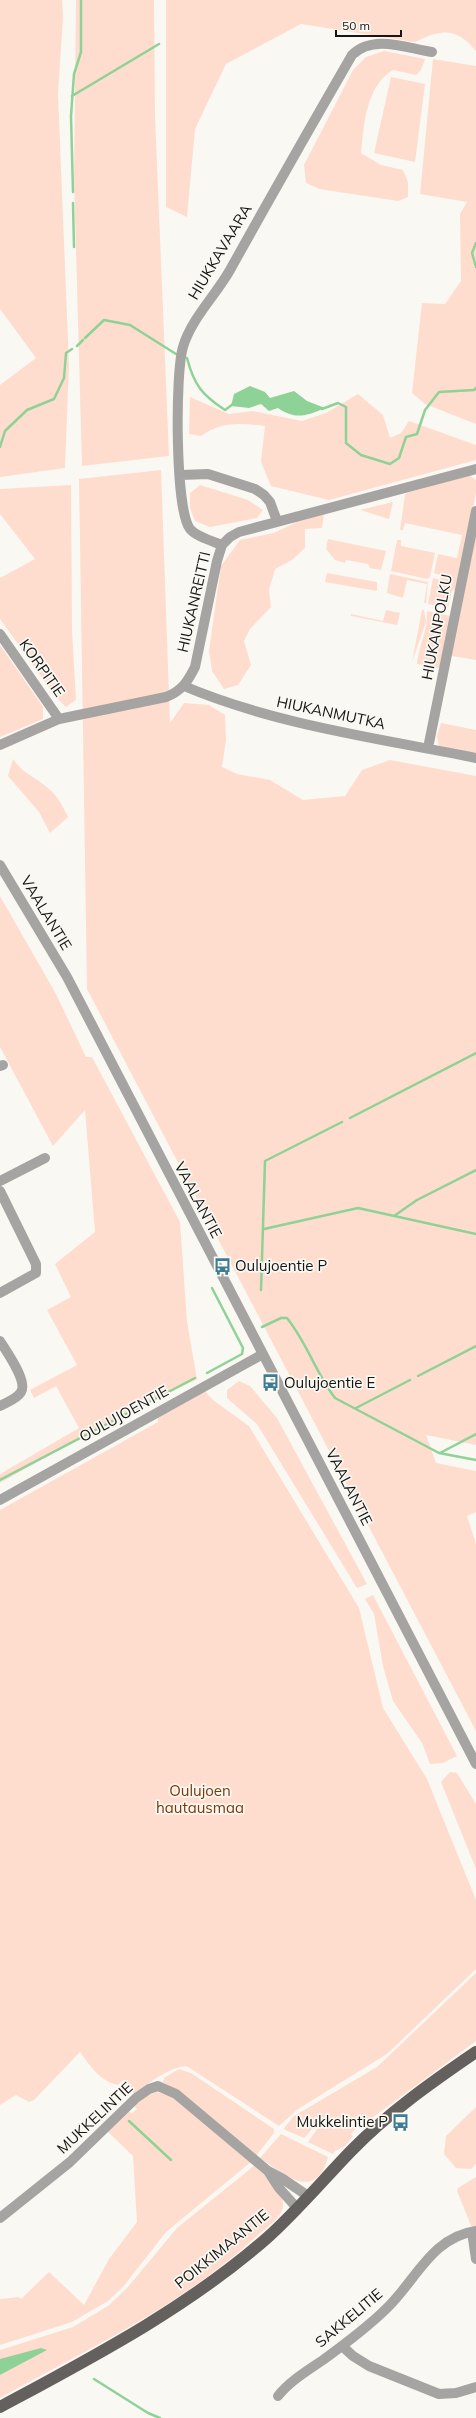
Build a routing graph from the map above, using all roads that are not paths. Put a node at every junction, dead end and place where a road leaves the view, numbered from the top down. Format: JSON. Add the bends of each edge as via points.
{"nodes":[{"id":1,"x":432,"y":52,"type":"dead end"},
{"id":2,"x":476,"y":470,"type":"edge"},
{"id":3,"x":180,"y":475,"type":"junction"},
{"id":4,"x":476,"y":511,"type":"edge"},
{"id":5,"x":277,"y":521,"type":"junction"},
{"id":6,"x":222,"y":545,"type":"junction"},
{"id":7,"x":0,"y":634,"type":"edge"},
{"id":8,"x":184,"y":686,"type":"junction"},
{"id":9,"x":60,"y":719,"type":"junction"},
{"id":10,"x":0,"y":745,"type":"edge"},
{"id":11,"x":428,"y":748,"type":"junction"},
{"id":12,"x":476,"y":758,"type":"edge"},
{"id":13,"x":0,"y":866,"type":"edge"},
{"id":14,"x":45,"y":1158,"type":"dead end"},
{"id":15,"x":0,"y":1181,"type":"edge"},
{"id":16,"x":0,"y":1191,"type":"edge"},
{"id":17,"x":0,"y":1293,"type":"edge"},
{"id":18,"x":0,"y":1341,"type":"edge"},
{"id":19,"x":263,"y":1354,"type":"junction"},
{"id":20,"x":0,"y":1406,"type":"edge"},
{"id":21,"x":0,"y":1500,"type":"edge"},
{"id":22,"x":476,"y":1764,"type":"edge"},
{"id":23,"x":476,"y":2052,"type":"edge"},
{"id":24,"x":268,"y":2172,"type":"junction"},
{"id":25,"x":308,"y":2196,"type":"junction"},
{"id":26,"x":297,"y":2208,"type":"junction"},
{"id":27,"x":0,"y":2218,"type":"edge"},
{"id":28,"x":474,"y":2231,"type":"edge"},
{"id":29,"x":476,"y":2259,"type":"edge"},
{"id":30,"x":342,"y":2346,"type":"junction"},
{"id":31,"x":476,"y":2387,"type":"edge"},
{"id":32,"x":278,"y":2396,"type":"dead end"},
{"id":33,"x":0,"y":2407,"type":"edge"}],
"edges":[{"from":1,"to":3,"type":"street","name":"HIUKKAVAARA","via":[[384,44],[363,46],[352,55],[229,271],[183,346],[178,373],[177,436]]},
{"from":2,"to":5,"type":"street","name":"HIUKANREITTI"},
{"from":3,"to":5,"type":"street","via":[[208,474],[255,490],[270,502]]},
{"from":3,"to":6,"type":"street","name":"HIUKKAVAARA","via":[[188,526],[198,535]]},
{"from":4,"to":11,"type":"street","name":"HIUKANPOLKU"},
{"from":5,"to":6,"type":"street","name":"HIUKANREITTI","via":[[239,532]]},
{"from":6,"to":8,"type":"street","name":"HIUKANREITTI","via":[[198,655]]},
{"from":7,"to":9,"type":"street","name":"KORPITIE"},
{"from":8,"to":9,"type":"street","via":[[166,697]]},
{"from":8,"to":11,"type":"street","name":"HIUKANMUTKA","via":[[258,713]]},
{"from":9,"to":10,"type":"street"},
{"from":11,"to":12,"type":"street","name":"HIUKANMUTKA"},
{"from":13,"to":19,"type":"street","name":"VAALANTIE","via":[[67,978]]},
{"from":14,"to":15,"type":"street"},
{"from":16,"to":17,"type":"street","via":[[36,1264],[36,1273]]},
{"from":18,"to":20,"type":"street","via":[[22,1380],[22,1390],[18,1396]]},
{"from":19,"to":21,"type":"street","name":"OULUJOENTIE"},
{"from":19,"to":22,"type":"street","name":"VAALANTIE"},
{"from":23,"to":25,"type":"main road","name":"POIKKIMAANTIE","via":[[391,2114]]},
{"from":24,"to":25,"type":"street","name":"MUKKELINTIE"},
{"from":24,"to":26,"type":"street","name":"MUKKELINTIE"},
{"from":24,"to":27,"type":"street","name":"MUKKELINTIE","via":[[176,2094],[158,2086],[136,2098],[70,2162]]},
{"from":25,"to":26,"type":"main road","name":"POIKKIMAANTIE"},
{"from":26,"to":33,"type":"main road","name":"POIKKIMAANTIE","via":[[267,2237],[177,2306],[129,2337]]},
{"from":28,"to":29,"type":"street"},
{"from":28,"to":30,"type":"street","name":"SAKKELITIE","via":[[447,2240],[424,2262],[387,2308]]},
{"from":30,"to":31,"type":"street","via":[[369,2366],[439,2394],[456,2393]]},
{"from":30,"to":32,"type":"street","name":"SAKKELITIE","via":[[286,2386]]}]}
